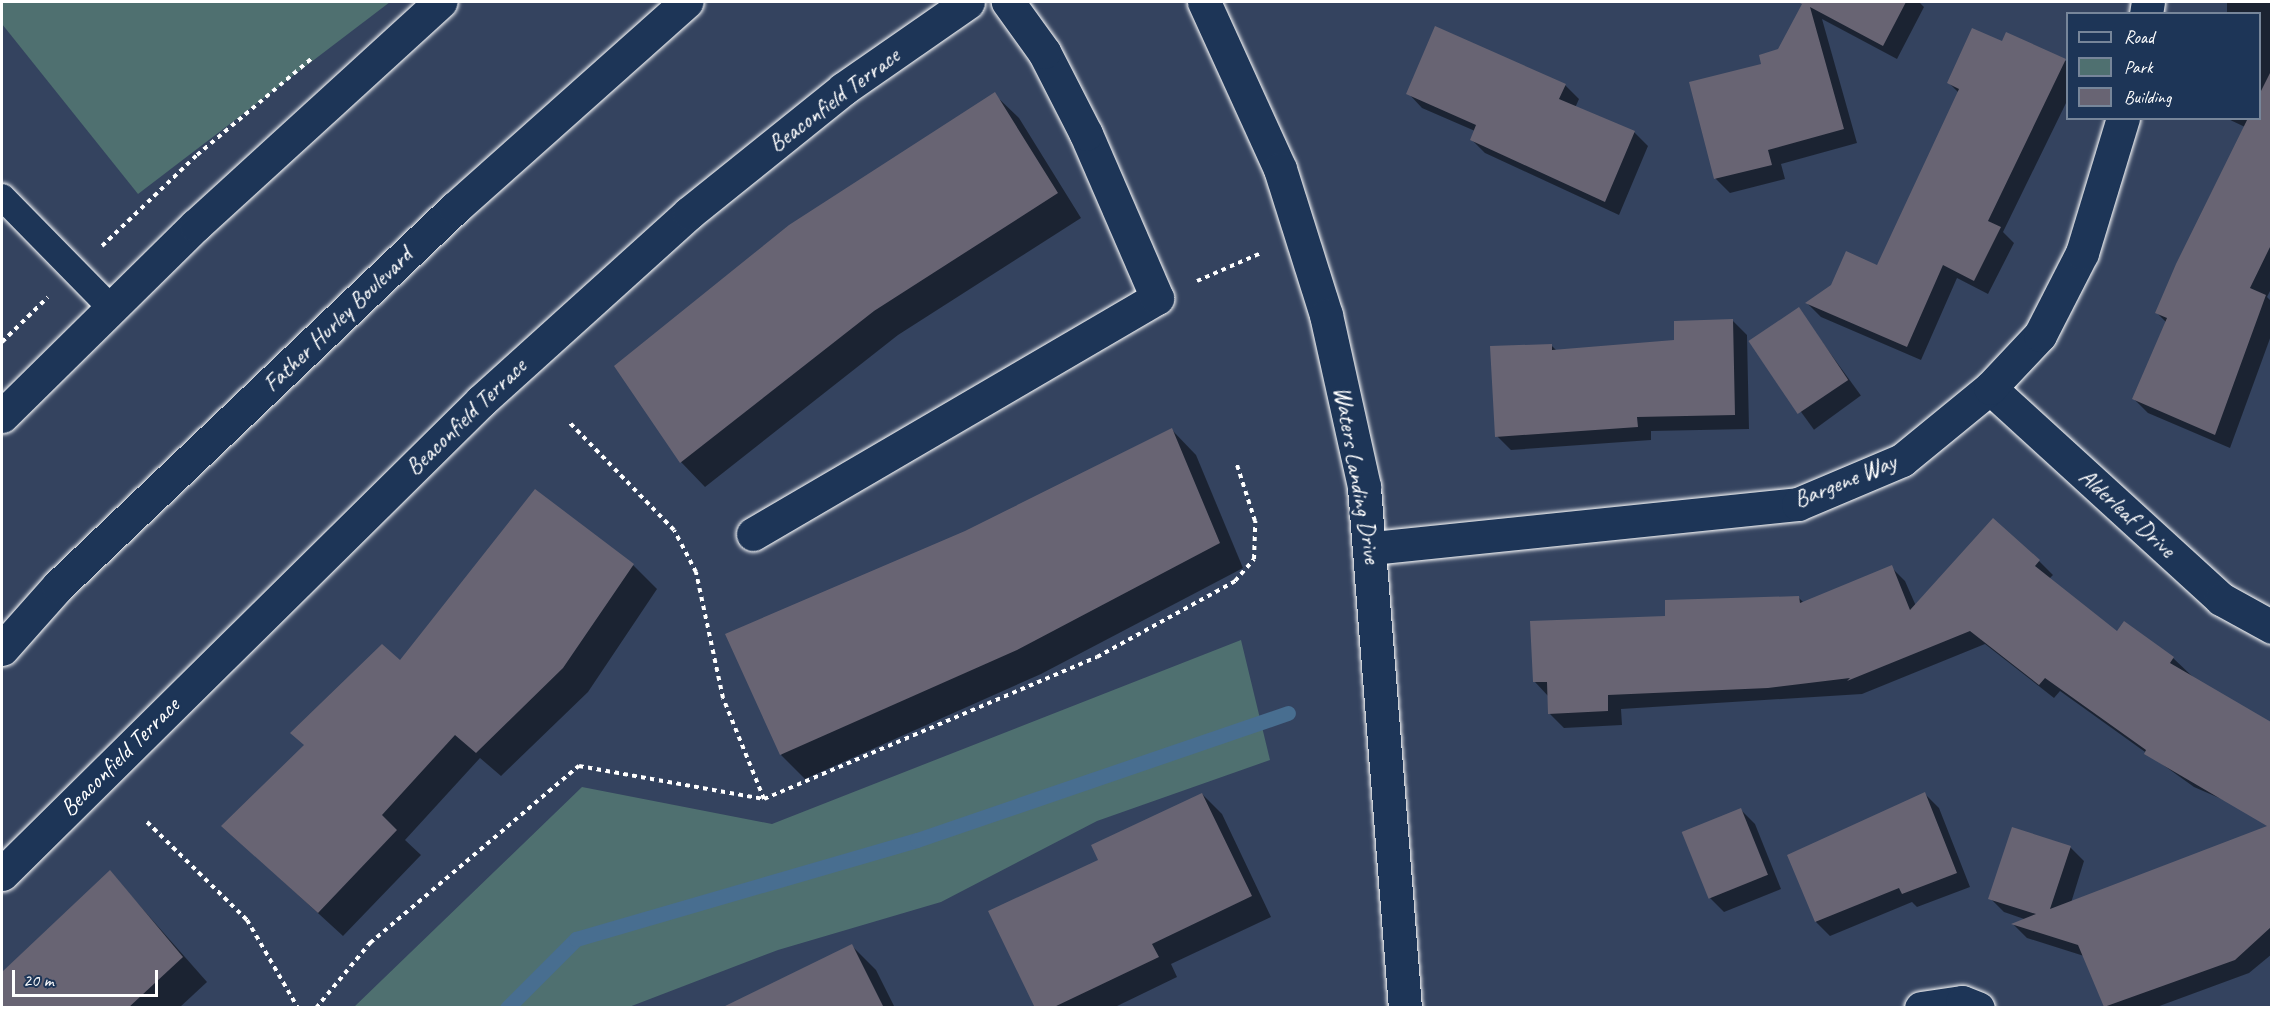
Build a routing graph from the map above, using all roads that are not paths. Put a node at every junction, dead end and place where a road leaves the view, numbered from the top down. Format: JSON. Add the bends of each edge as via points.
{"nodes":[{"id":1,"x":440,"y":2,"type":"edge"},
{"id":2,"x":686,"y":2,"type":"edge"},
{"id":3,"x":968,"y":2,"type":"edge"},
{"id":4,"x":1008,"y":2,"type":"edge"},
{"id":5,"x":1204,"y":2,"type":"edge"},
{"id":6,"x":2122,"y":120,"type":"edge"},
{"id":7,"x":2,"y":197,"type":"edge"},
{"id":8,"x":111,"y":308,"type":"junction"},
{"id":9,"x":1990,"y":388,"type":"junction"},
{"id":10,"x":2,"y":416,"type":"edge"},
{"id":11,"x":753,"y":534,"type":"dead end"},
{"id":12,"x":1373,"y":548,"type":"junction"},
{"id":13,"x":2271,"y":627,"type":"edge"},
{"id":14,"x":2,"y":649,"type":"edge"},
{"id":15,"x":2,"y":874,"type":"edge"},
{"id":16,"x":1405,"y":1008,"type":"edge"},
{"id":17,"x":1922,"y":1008,"type":"edge"},
{"id":18,"x":1978,"y":1008,"type":"edge"}],
"edges":[{"from":1,"to":8,"type":"street"},
{"from":2,"to":14,"type":"street","name":"Father Hurley Boulevard","via":[[455,208],[58,586]]},
{"from":3,"to":15,"type":"street","name":"Beaconfield Terrace","via":[[843,89],[689,213],[489,393]]},
{"from":4,"to":11,"type":"street","via":[[1044,52],[1086,134],[1157,298]]},
{"from":5,"to":12,"type":"street","name":"Waters Landing Drive","via":[[1280,169],[1326,315]]},
{"from":6,"to":9,"type":"street","name":"Bargene Way","via":[[2082,253],[2040,335]]},
{"from":7,"to":8,"type":"lane"},
{"from":8,"to":10,"type":"street"},
{"from":9,"to":12,"type":"street","name":"Bargene Way","via":[[1902,460],[1798,504]]},
{"from":9,"to":13,"type":"street","name":"Alderleaf Drive","via":[[2221,599]]},
{"from":12,"to":16,"type":"street","name":"Waters Landing Drive"},
{"from":17,"to":18,"type":"street","via":[[1962,1002]]}]}
